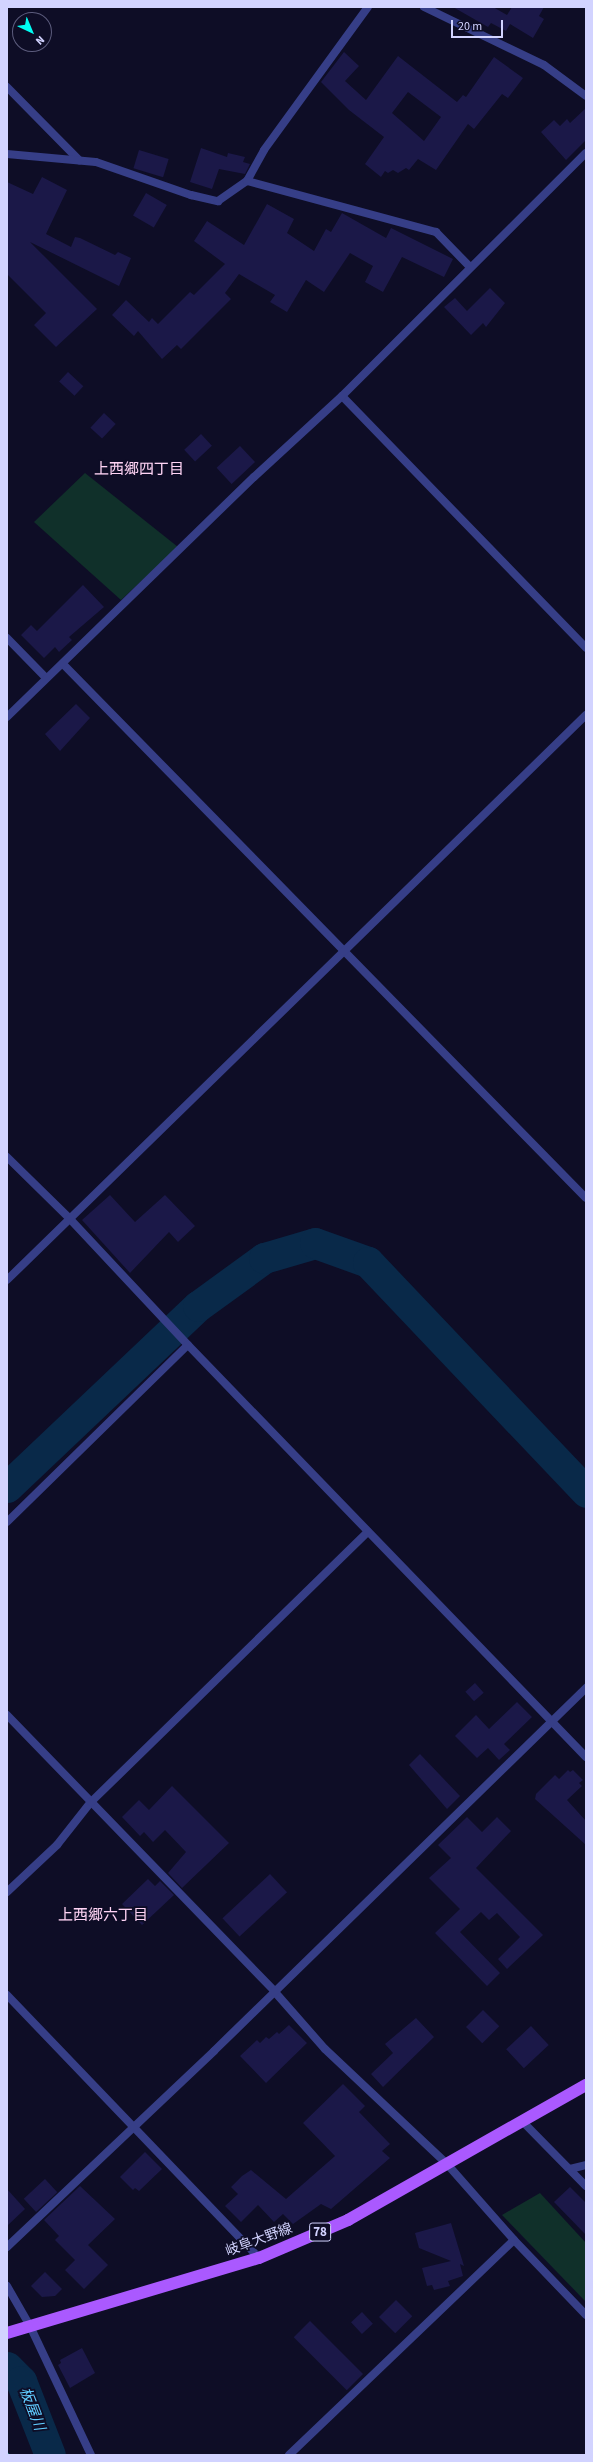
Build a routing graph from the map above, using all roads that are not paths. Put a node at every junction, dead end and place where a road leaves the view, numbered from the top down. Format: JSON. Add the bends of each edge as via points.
{"nodes":[{"id":1,"x":368,"y":7,"type":"edge"},
{"id":2,"x":424,"y":7,"type":"edge"},
{"id":3,"x":7,"y":87,"type":"edge"},
{"id":4,"x":586,"y":96,"type":"edge"},
{"id":5,"x":586,"y":153,"type":"edge"},
{"id":6,"x":7,"y":154,"type":"edge"},
{"id":7,"x":79,"y":160,"type":"junction"},
{"id":8,"x":247,"y":181,"type":"junction"},
{"id":9,"x":470,"y":267,"type":"junction"},
{"id":10,"x":342,"y":396,"type":"junction"},
{"id":11,"x":7,"y":638,"type":"edge"},
{"id":12,"x":586,"y":648,"type":"edge"},
{"id":13,"x":63,"y":664,"type":"junction"},
{"id":14,"x":46,"y":678,"type":"junction"},
{"id":15,"x":586,"y":715,"type":"edge"},
{"id":16,"x":7,"y":717,"type":"edge"},
{"id":17,"x":344,"y":950,"type":"junction"},
{"id":18,"x":7,"y":1157,"type":"edge"},
{"id":19,"x":586,"y":1198,"type":"edge"},
{"id":20,"x":70,"y":1218,"type":"junction"},
{"id":21,"x":7,"y":1280,"type":"edge"},
{"id":22,"x":185,"y":1342,"type":"junction"},
{"id":23,"x":7,"y":1522,"type":"edge"},
{"id":24,"x":368,"y":1532,"type":"junction"},
{"id":25,"x":586,"y":1688,"type":"edge"},
{"id":26,"x":7,"y":1715,"type":"edge"},
{"id":27,"x":552,"y":1722,"type":"junction"},
{"id":28,"x":586,"y":1757,"type":"edge"},
{"id":29,"x":91,"y":1802,"type":"junction"},
{"id":30,"x":7,"y":1892,"type":"edge"},
{"id":31,"x":274,"y":1991,"type":"junction"},
{"id":32,"x":7,"y":1995,"type":"edge"},
{"id":33,"x":586,"y":2085,"type":"edge"},
{"id":34,"x":523,"y":2122,"type":"junction"},
{"id":35,"x":134,"y":2126,"type":"junction"},
{"id":36,"x":447,"y":2164,"type":"junction"},
{"id":37,"x":586,"y":2165,"type":"edge"},
{"id":38,"x":570,"y":2169,"type":"junction"},
{"id":39,"x":586,"y":2186,"type":"edge"},
{"id":40,"x":514,"y":2240,"type":"junction"},
{"id":41,"x":7,"y":2247,"type":"edge"},
{"id":42,"x":259,"y":2258,"type":"junction"},
{"id":43,"x":7,"y":2286,"type":"edge"},
{"id":44,"x":586,"y":2315,"type":"edge"},
{"id":45,"x":24,"y":2328,"type":"junction"},
{"id":46,"x":7,"y":2333,"type":"edge"},
{"id":47,"x":91,"y":2455,"type":"edge"},
{"id":48,"x":289,"y":2455,"type":"edge"}],
"edges":[{"from":1,"to":8,"type":"street","via":[[264,150]]},
{"from":2,"to":4,"type":"street","via":[[544,65]]},
{"from":3,"to":7,"type":"street"},
{"from":5,"to":9,"type":"street"},
{"from":6,"to":7,"type":"street"},
{"from":7,"to":8,"type":"street","via":[[96,162],[191,195],[218,201]]},
{"from":8,"to":9,"type":"street","via":[[436,232]]},
{"from":9,"to":10,"type":"street"},
{"from":10,"to":12,"type":"street"},
{"from":10,"to":13,"type":"street","via":[[254,477]]},
{"from":11,"to":14,"type":"street"},
{"from":13,"to":14,"type":"street"},
{"from":13,"to":17,"type":"street"},
{"from":14,"to":16,"type":"street"},
{"from":15,"to":17,"type":"street"},
{"from":17,"to":19,"type":"street"},
{"from":17,"to":20,"type":"street"},
{"from":18,"to":20,"type":"street"},
{"from":20,"to":21,"type":"street"},
{"from":20,"to":22,"type":"street"},
{"from":22,"to":23,"type":"street"},
{"from":22,"to":24,"type":"street"},
{"from":24,"to":27,"type":"street"},
{"from":24,"to":29,"type":"street"},
{"from":25,"to":27,"type":"street"},
{"from":26,"to":29,"type":"street"},
{"from":27,"to":28,"type":"street"},
{"from":27,"to":31,"type":"street"},
{"from":29,"to":30,"type":"street","via":[[57,1845]]},
{"from":29,"to":31,"type":"street"},
{"from":31,"to":35,"type":"street"},
{"from":31,"to":36,"type":"street","via":[[325,2049]]},
{"from":32,"to":35,"type":"street"},
{"from":33,"to":34,"type":"main road","name":"岐阜大野線","number":"78"},
{"from":34,"to":36,"type":"main road","name":"岐阜大野線","number":"78"},
{"from":34,"to":38,"type":"street"},
{"from":35,"to":41,"type":"street"},
{"from":35,"to":42,"type":"street"},
{"from":36,"to":40,"type":"street"},
{"from":36,"to":42,"type":"main road","name":"岐阜大野線","number":"78","via":[[348,2220]]},
{"from":37,"to":38,"type":"street"},
{"from":38,"to":39,"type":"street"},
{"from":40,"to":44,"type":"street"},
{"from":40,"to":48,"type":"street"},
{"from":42,"to":45,"type":"main road","name":"岐阜大野線","number":"78"},
{"from":43,"to":45,"type":"street"},
{"from":45,"to":46,"type":"main road","name":"岐阜大野線","number":"78"},
{"from":45,"to":47,"type":"street"}]}
